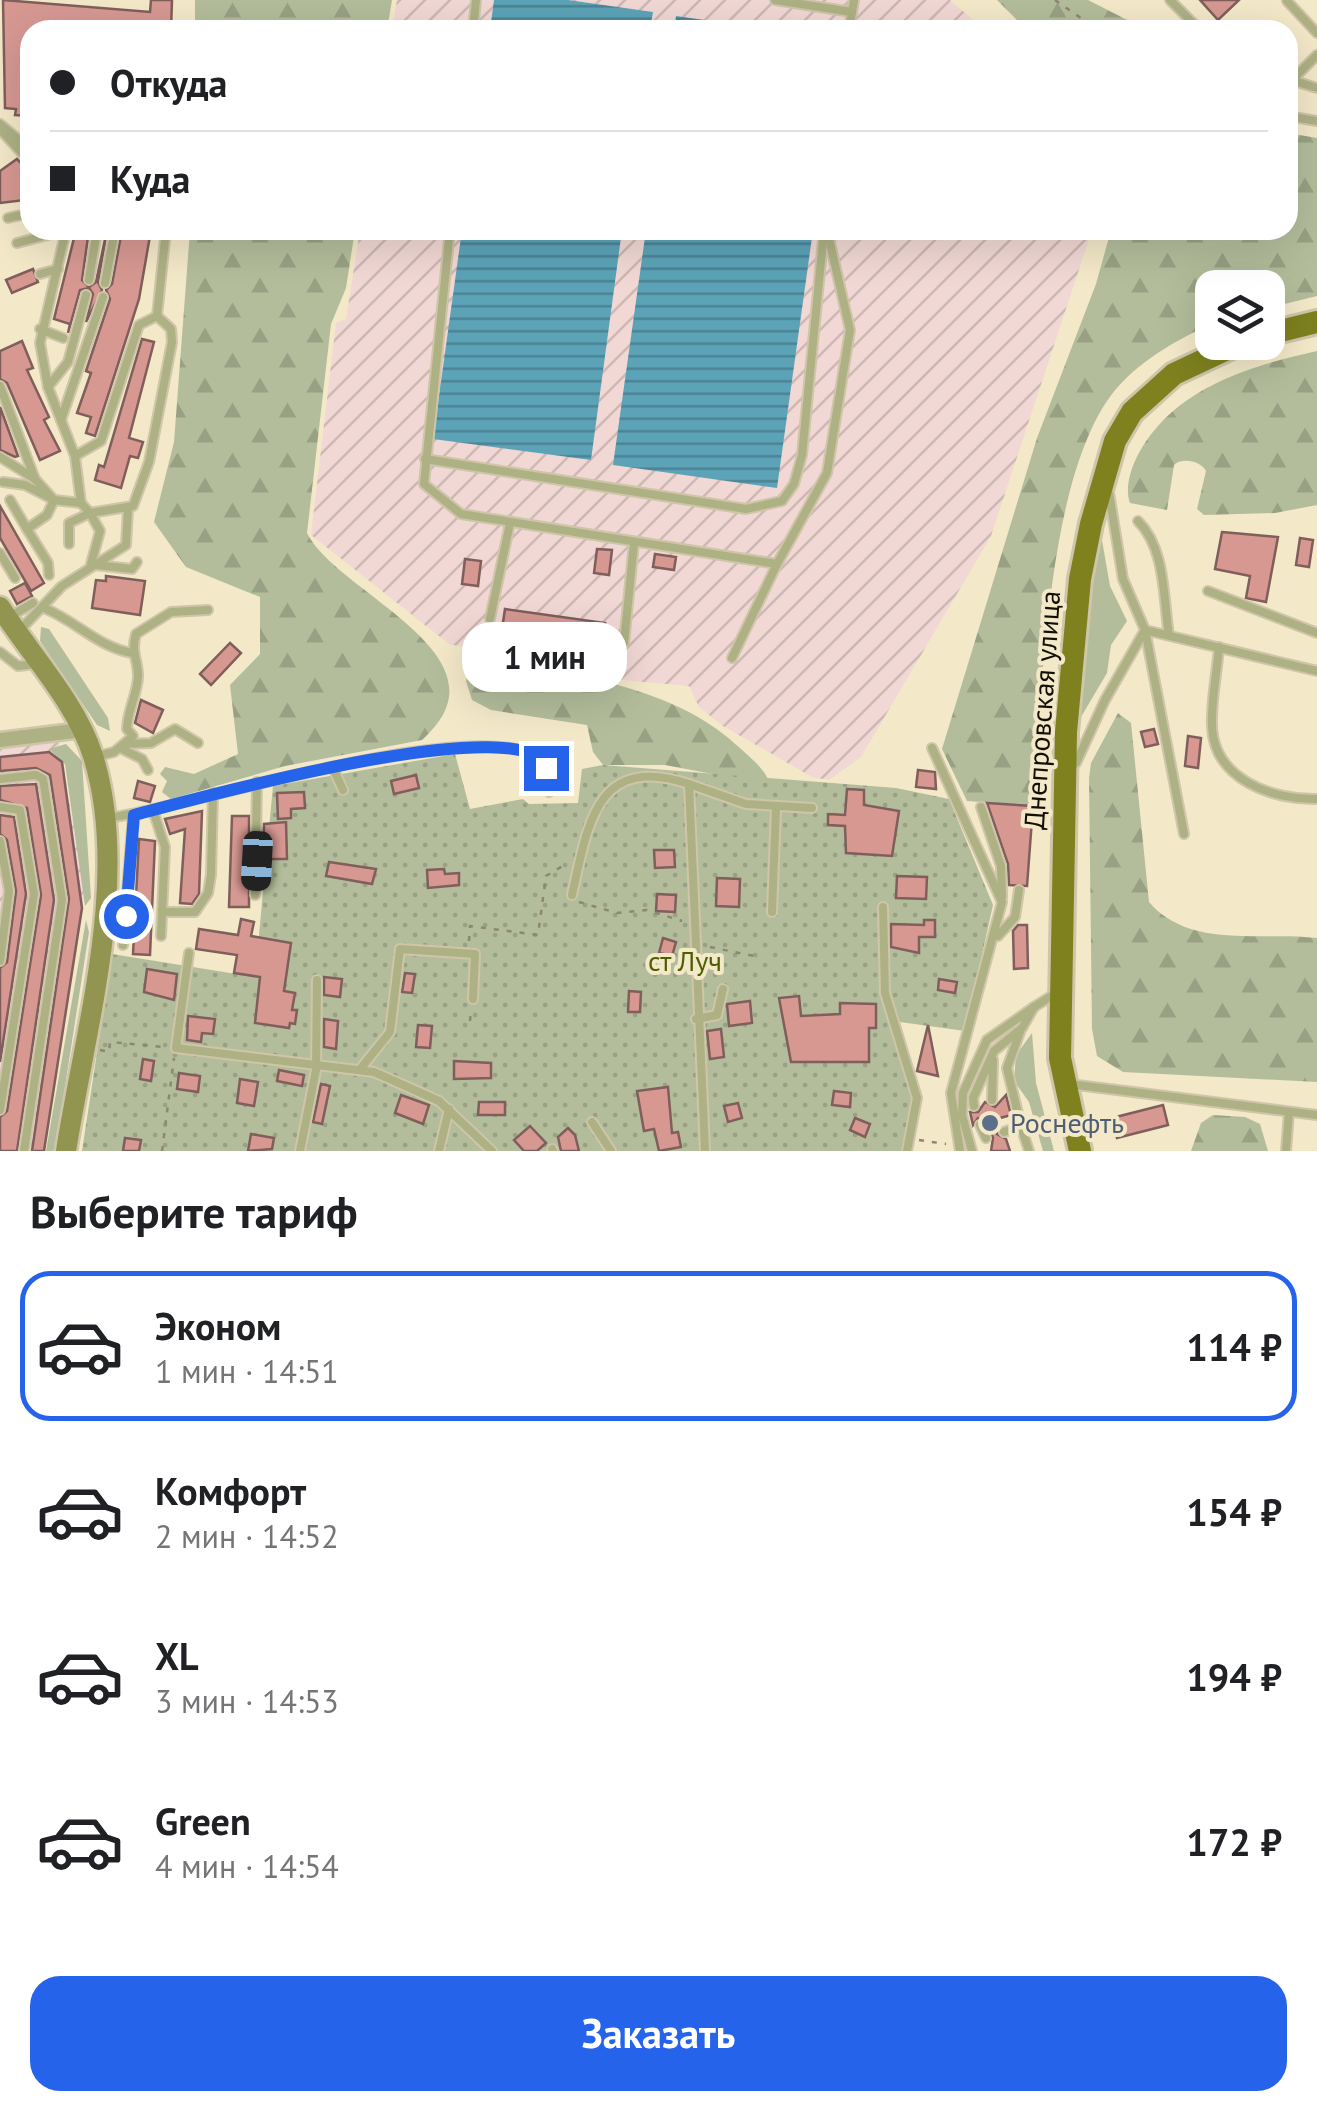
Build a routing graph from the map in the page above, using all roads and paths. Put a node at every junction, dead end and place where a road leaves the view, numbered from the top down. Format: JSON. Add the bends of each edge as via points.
{"nodes":[{"id":1,"x":775,"y":0,"type":"edge"},
{"id":2,"x":854,"y":0,"type":"edge"},
{"id":3,"x":1055,"y":0,"type":"edge"},
{"id":4,"x":1170,"y":0,"type":"edge"},
{"id":5,"x":1287,"y":0,"type":"edge"},
{"id":6,"x":852,"y":12,"type":"junction"},
{"id":7,"x":851,"y":20,"type":"edge"},
{"id":8,"x":1084,"y":20,"type":"edge"},
{"id":9,"x":1190,"y":20,"type":"edge"},
{"id":10,"x":1317,"y":33,"type":"edge"},
{"id":11,"x":1317,"y":55,"type":"edge"},
{"id":12,"x":1298,"y":72,"type":"edge"},
{"id":13,"x":0,"y":127,"type":"edge"},
{"id":14,"x":20,"y":150,"type":"edge"},
{"id":15,"x":20,"y":215,"type":"edge"},
{"id":16,"x":8,"y":218,"type":"dead end"},
{"id":17,"x":24,"y":240,"type":"edge"},
{"id":18,"x":64,"y":240,"type":"edge"},
{"id":19,"x":95,"y":240,"type":"edge"},
{"id":20,"x":113,"y":240,"type":"edge"},
{"id":21,"x":165,"y":240,"type":"edge"},
{"id":22,"x":449,"y":240,"type":"edge"},
{"id":23,"x":824,"y":240,"type":"edge"},
{"id":24,"x":828,"y":240,"type":"edge"},
{"id":25,"x":16,"y":242,"type":"dead end"},
{"id":26,"x":58,"y":269,"type":"junction"},
{"id":27,"x":40,"y":274,"type":"dead end"},
{"id":28,"x":89,"y":280,"type":"dead end"},
{"id":29,"x":105,"y":283,"type":"dead end"},
{"id":30,"x":86,"y":295,"type":"dead end"},
{"id":31,"x":102,"y":297,"type":"dead end"},
{"id":32,"x":1317,"y":310,"type":"edge"},
{"id":33,"x":157,"y":316,"type":"junction"},
{"id":34,"x":1285,"y":318,"type":"edge"},
{"id":35,"x":1317,"y":322,"type":"edge"},
{"id":36,"x":40,"y":329,"type":"junction"},
{"id":37,"x":1285,"y":330,"type":"edge"},
{"id":38,"x":63,"y":338,"type":"dead end"},
{"id":39,"x":1195,"y":349,"type":"edge"},
{"id":40,"x":1204,"y":360,"type":"edge"},
{"id":41,"x":0,"y":386,"type":"edge"},
{"id":42,"x":48,"y":388,"type":"junction"},
{"id":43,"x":62,"y":420,"type":"junction"},
{"id":44,"x":0,"y":456,"type":"edge"},
{"id":45,"x":75,"y":456,"type":"junction"},
{"id":46,"x":425,"y":459,"type":"junction"},
{"id":47,"x":35,"y":479,"type":"junction"},
{"id":48,"x":1102,"y":481,"type":"junction"},
{"id":49,"x":3,"y":482,"type":"dead end"},
{"id":50,"x":10,"y":500,"type":"dead end"},
{"id":51,"x":54,"y":500,"type":"junction"},
{"id":52,"x":81,"y":503,"type":"junction"},
{"id":53,"x":128,"y":509,"type":"junction"},
{"id":54,"x":90,"y":513,"type":"junction"},
{"id":55,"x":1138,"y":521,"type":"dead end"},
{"id":56,"x":510,"y":523,"type":"junction"},
{"id":57,"x":28,"y":529,"type":"junction"},
{"id":58,"x":634,"y":542,"type":"junction"},
{"id":59,"x":69,"y":544,"type":"dead end"},
{"id":60,"x":0,"y":552,"type":"edge"},
{"id":61,"x":137,"y":562,"type":"dead end"},
{"id":62,"x":91,"y":564,"type":"junction"},
{"id":63,"x":777,"y":564,"type":"junction"},
{"id":64,"x":48,"y":575,"type":"dead end"},
{"id":65,"x":15,"y":578,"type":"dead end"},
{"id":66,"x":1208,"y":592,"type":"dead end"},
{"id":67,"x":33,"y":603,"type":"dead end"},
{"id":68,"x":44,"y":608,"type":"junction"},
{"id":69,"x":208,"y":610,"type":"dead end"},
{"id":70,"x":8,"y":619,"type":"edge"},
{"id":71,"x":490,"y":619,"type":"dead end"},
{"id":72,"x":1146,"y":630,"type":"junction"},
{"id":73,"x":1317,"y":633,"type":"edge"},
{"id":74,"x":1169,"y":636,"type":"junction"},
{"id":75,"x":624,"y":643,"type":"dead end"},
{"id":76,"x":1219,"y":647,"type":"junction"},
{"id":77,"x":0,"y":652,"type":"edge"},
{"id":78,"x":132,"y":653,"type":"junction"},
{"id":79,"x":732,"y":658,"type":"dead end"},
{"id":80,"x":37,"y":663,"type":"junction"},
{"id":81,"x":1317,"y":671,"type":"edge"},
{"id":82,"x":82,"y":730,"type":"junction"},
{"id":83,"x":0,"y":740,"type":"edge"},
{"id":84,"x":198,"y":743,"type":"dead end"},
{"id":85,"x":123,"y":746,"type":"junction"},
{"id":86,"x":932,"y":748,"type":"dead end"},
{"id":87,"x":94,"y":757,"type":"junction"},
{"id":88,"x":333,"y":768,"type":"junction"},
{"id":89,"x":1065,"y":768,"type":"junction"},
{"id":90,"x":148,"y":770,"type":"dead end"},
{"id":91,"x":0,"y":779,"type":"edge"},
{"id":92,"x":257,"y":782,"type":"junction"},
{"id":93,"x":689,"y":784,"type":"junction"},
{"id":94,"x":343,"y":790,"type":"dead end"},
{"id":95,"x":549,"y":792,"type":"dead end"},
{"id":96,"x":212,"y":793,"type":"junction"},
{"id":97,"x":1317,"y":799,"type":"edge"},
{"id":98,"x":0,"y":807,"type":"edge"},
{"id":99,"x":981,"y":807,"type":"dead end"},
{"id":100,"x":776,"y":808,"type":"junction"},
{"id":101,"x":812,"y":808,"type":"dead end"},
{"id":102,"x":154,"y":810,"type":"junction"},
{"id":103,"x":134,"y":815,"type":"junction"},
{"id":104,"x":104,"y":819,"type":"junction"},
{"id":105,"x":1184,"y":834,"type":"dead end"},
{"id":106,"x":0,"y":841,"type":"edge"},
{"id":107,"x":580,"y":859,"type":"junction"},
{"id":108,"x":1019,"y":890,"type":"dead end"},
{"id":109,"x":255,"y":894,"type":"dead end"},
{"id":110,"x":572,"y":895,"type":"joint"},
{"id":111,"x":1002,"y":902,"type":"junction"},
{"id":112,"x":883,"y":907,"type":"dead end"},
{"id":113,"x":162,"y":912,"type":"junction"},
{"id":114,"x":772,"y":912,"type":"dead end"},
{"id":115,"x":693,"y":924,"type":"junction"},
{"id":116,"x":161,"y":936,"type":"dead end"},
{"id":117,"x":995,"y":939,"type":"junction"},
{"id":118,"x":694,"y":944,"type":"junction"},
{"id":119,"x":124,"y":945,"type":"dead end"},
{"id":120,"x":467,"y":952,"type":"junction"},
{"id":121,"x":189,"y":953,"type":"dead end"},
{"id":122,"x":754,"y":956,"type":"dead end"},
{"id":123,"x":0,"y":961,"type":"edge"},
{"id":124,"x":317,"y":980,"type":"dead end"},
{"id":125,"x":723,"y":989,"type":"dead end"},
{"id":126,"x":473,"y":999,"type":"dead end"},
{"id":127,"x":1044,"y":1001,"type":"junction"},
{"id":128,"x":696,"y":1019,"type":"junction"},
{"id":129,"x":1022,"y":1028,"type":"junction"},
{"id":130,"x":176,"y":1048,"type":"junction"},
{"id":131,"x":904,"y":1049,"type":"junction"},
{"id":132,"x":918,"y":1050,"type":"dead end"},
{"id":133,"x":994,"y":1051,"type":"junction"},
{"id":134,"x":94,"y":1057,"type":"dead end"},
{"id":135,"x":316,"y":1064,"type":"junction"},
{"id":136,"x":360,"y":1068,"type":"junction"},
{"id":137,"x":1063,"y":1083,"type":"junction"},
{"id":138,"x":992,"y":1100,"type":"dead end"},
{"id":139,"x":974,"y":1106,"type":"dead end"},
{"id":140,"x":449,"y":1109,"type":"junction"},
{"id":141,"x":0,"y":1110,"type":"edge"},
{"id":142,"x":1289,"y":1112,"type":"junction"},
{"id":143,"x":1317,"y":1114,"type":"edge"},
{"id":144,"x":592,"y":1122,"type":"dead end"},
{"id":145,"x":980,"y":1125,"type":"dead end"},
{"id":146,"x":1021,"y":1126,"type":"junction"},
{"id":147,"x":1004,"y":1132,"type":"dead end"},
{"id":148,"x":911,"y":1138,"type":"junction"},
{"id":149,"x":986,"y":1138,"type":"dead end"},
{"id":150,"x":958,"y":1148,"type":"edge"},
{"id":151,"x":24,"y":1151,"type":"edge"},
{"id":152,"x":66,"y":1151,"type":"edge"},
{"id":153,"x":162,"y":1151,"type":"edge"},
{"id":154,"x":300,"y":1151,"type":"edge"},
{"id":155,"x":439,"y":1151,"type":"edge"},
{"id":156,"x":492,"y":1151,"type":"edge"},
{"id":157,"x":611,"y":1151,"type":"edge"},
{"id":158,"x":705,"y":1151,"type":"edge"},
{"id":159,"x":907,"y":1151,"type":"edge"},
{"id":160,"x":972,"y":1151,"type":"edge"},
{"id":161,"x":1029,"y":1151,"type":"edge"},
{"id":162,"x":1076,"y":1151,"type":"edge"},
{"id":163,"x":1286,"y":1151,"type":"edge"}],
"edges":[{"from":1,"to":6,"type":"lane"},
{"from":2,"to":6,"type":"lane"},
{"from":3,"to":8,"type":"path"},
{"from":4,"to":9,"type":"lane"},
{"from":5,"to":10,"type":"lane"},
{"from":6,"to":7,"type":"lane"},
{"from":11,"to":12,"type":"lane"},
{"from":13,"to":14,"type":"lane"},
{"from":15,"to":16,"type":"lane"},
{"from":17,"to":25,"type":"lane"},
{"from":18,"to":26,"type":"lane"},
{"from":19,"to":28,"type":"lane"},
{"from":20,"to":29,"type":"lane"},
{"from":21,"to":33,"type":"lane"},
{"from":22,"to":46,"type":"lane"},
{"from":23,"to":46,"type":"lane","via":[[802,455],[782,501],[746,509]]},
{"from":24,"to":63,"type":"lane","via":[[850,330],[827,473]]},
{"from":26,"to":27,"type":"lane"},
{"from":26,"to":36,"type":"lane"},
{"from":30,"to":42,"type":"lane","via":[[68,362]]},
{"from":31,"to":43,"type":"lane"},
{"from":32,"to":34,"type":"main road"},
{"from":33,"to":45,"type":"lane","via":[[139,325],[101,441]]},
{"from":33,"to":53,"type":"lane","via":[[172,342],[149,462]]},
{"from":35,"to":37,"type":"main road"},
{"from":36,"to":38,"type":"lane"},
{"from":36,"to":42,"type":"lane"},
{"from":39,"to":127,"type":"main road","name":"Днепровская улица","via":[[1123,406],[1094,472],[1060,682]]},
{"from":40,"to":48,"type":"main road","name":"Днепровская улица","via":[[1174,374],[1132,412],[1114,440]]},
{"from":41,"to":47,"type":"lane"},
{"from":42,"to":43,"type":"lane"},
{"from":43,"to":45,"type":"lane"},
{"from":44,"to":47,"type":"lane"},
{"from":45,"to":52,"type":"lane"},
{"from":46,"to":56,"type":"lane","via":[[424,484],[440,500],[462,514]]},
{"from":47,"to":51,"type":"lane"},
{"from":48,"to":72,"type":"lane","via":[[1123,579]]},
{"from":48,"to":89,"type":"main road","name":"Днепровская улица","via":[[1080,579]]},
{"from":49,"to":51,"type":"lane"},
{"from":50,"to":57,"type":"lane"},
{"from":51,"to":52,"type":"lane"},
{"from":51,"to":57,"type":"lane"},
{"from":52,"to":54,"type":"lane"},
{"from":53,"to":54,"type":"lane"},
{"from":53,"to":62,"type":"lane","via":[[126,545]]},
{"from":54,"to":59,"type":"lane","via":[[70,524]]},
{"from":54,"to":62,"type":"lane","via":[[100,531]]},
{"from":55,"to":74,"type":"lane","via":[[1157,553]]},
{"from":56,"to":58,"type":"lane"},
{"from":56,"to":71,"type":"lane"},
{"from":57,"to":64,"type":"lane"},
{"from":58,"to":63,"type":"lane"},
{"from":58,"to":75,"type":"lane"},
{"from":60,"to":65,"type":"lane"},
{"from":61,"to":62,"type":"lane","via":[[132,569]]},
{"from":62,"to":68,"type":"lane"},
{"from":63,"to":79,"type":"lane"},
{"from":66,"to":73,"type":"lane"},
{"from":67,"to":70,"type":"lane"},
{"from":68,"to":70,"type":"lane"},
{"from":68,"to":78,"type":"lane","via":[[108,647]]},
{"from":69,"to":78,"type":"lane","via":[[162,616],[136,634]]},
{"from":70,"to":80,"type":"street"},
{"from":72,"to":74,"type":"lane"},
{"from":72,"to":89,"type":"lane","via":[[1076,763]]},
{"from":72,"to":105,"type":"lane"},
{"from":74,"to":76,"type":"lane"},
{"from":76,"to":81,"type":"lane"},
{"from":76,"to":97,"type":"lane","via":[[1212,728],[1240,780],[1266,794]]},
{"from":77,"to":80,"type":"lane","via":[[18,666]]},
{"from":78,"to":85,"type":"lane","via":[[139,676],[126,712],[133,736]]},
{"from":80,"to":82,"type":"street"},
{"from":82,"to":83,"type":"street"},
{"from":82,"to":87,"type":"street"},
{"from":84,"to":85,"type":"lane","via":[[175,729],[151,743]]},
{"from":85,"to":87,"type":"lane"},
{"from":85,"to":90,"type":"lane"},
{"from":86,"to":111,"type":"lane"},
{"from":87,"to":104,"type":"street"},
{"from":88,"to":92,"type":"lane"},
{"from":88,"to":94,"type":"lane"},
{"from":88,"to":95,"type":"lane","via":[[452,746],[522,748],[545,761]]},
{"from":89,"to":137,"type":"main road","name":"Днепровская улица"},
{"from":91,"to":151,"type":"lane","via":[[43,779],[62,900]]},
{"from":92,"to":96,"type":"lane"},
{"from":92,"to":109,"type":"lane"},
{"from":93,"to":100,"type":"lane"},
{"from":93,"to":107,"type":"lane","via":[[641,776],[614,785],[598,803]]},
{"from":93,"to":115,"type":"lane"},
{"from":96,"to":102,"type":"lane"},
{"from":96,"to":113,"type":"lane","via":[[208,893],[195,912]]},
{"from":98,"to":141,"type":"lane","via":[[20,810],[34,894]]},
{"from":99,"to":111,"type":"lane","via":[[1002,866]]},
{"from":100,"to":101,"type":"lane"},
{"from":100,"to":114,"type":"lane"},
{"from":102,"to":103,"type":"lane"},
{"from":102,"to":113,"type":"lane","via":[[166,847]]},
{"from":103,"to":104,"type":"lane"},
{"from":103,"to":119,"type":"lane"},
{"from":104,"to":152,"type":"street","via":[[106,901]]},
{"from":106,"to":123,"type":"lane","via":[[9,890]]},
{"from":107,"to":110,"type":"lane"},
{"from":107,"to":120,"type":"path","via":[[546,876],[538,935],[470,926]]},
{"from":108,"to":117,"type":"lane","via":[[1014,917]]},
{"from":110,"to":115,"type":"path","via":[[617,913],[647,910]]},
{"from":111,"to":117,"type":"lane"},
{"from":112,"to":131,"type":"lane","via":[[885,993]]},
{"from":113,"to":116,"type":"lane"},
{"from":115,"to":118,"type":"lane"},
{"from":117,"to":150,"type":"lane","via":[[952,1069]]},
{"from":118,"to":122,"type":"path"},
{"from":118,"to":128,"type":"lane"},
{"from":120,"to":126,"type":"lane","via":[[478,959]]},
{"from":120,"to":136,"type":"lane","via":[[398,951],[390,1032]]},
{"from":121,"to":130,"type":"lane"},
{"from":124,"to":135,"type":"lane"},
{"from":125,"to":128,"type":"lane","via":[[720,1012]]},
{"from":127,"to":129,"type":"lane"},
{"from":127,"to":160,"type":"lane","via":[[987,1040],[963,1093]]},
{"from":127,"to":162,"type":"main road","name":"Днепровская улица"},
{"from":128,"to":158,"type":"lane"},
{"from":129,"to":133,"type":"lane"},
{"from":129,"to":146,"type":"lane","via":[[1006,1068]]},
{"from":130,"to":134,"type":"path","via":[[110,1042],[109,1052],[96,1050]]},
{"from":130,"to":135,"type":"lane"},
{"from":130,"to":153,"type":"path"},
{"from":131,"to":132,"type":"lane"},
{"from":131,"to":148,"type":"lane","via":[[917,1098]]},
{"from":133,"to":138,"type":"lane"},
{"from":133,"to":139,"type":"lane"},
{"from":135,"to":136,"type":"lane"},
{"from":135,"to":154,"type":"lane"},
{"from":136,"to":140,"type":"lane"},
{"from":137,"to":142,"type":"lane"},
{"from":137,"to":162,"type":"main road","name":"Днепровская улица"},
{"from":140,"to":155,"type":"lane"},
{"from":140,"to":156,"type":"lane"},
{"from":142,"to":143,"type":"lane"},
{"from":142,"to":163,"type":"lane"},
{"from":144,"to":157,"type":"lane"},
{"from":145,"to":149,"type":"lane"},
{"from":146,"to":147,"type":"lane"},
{"from":146,"to":161,"type":"lane"},
{"from":148,"to":150,"type":"path"},
{"from":148,"to":159,"type":"lane"}]}
